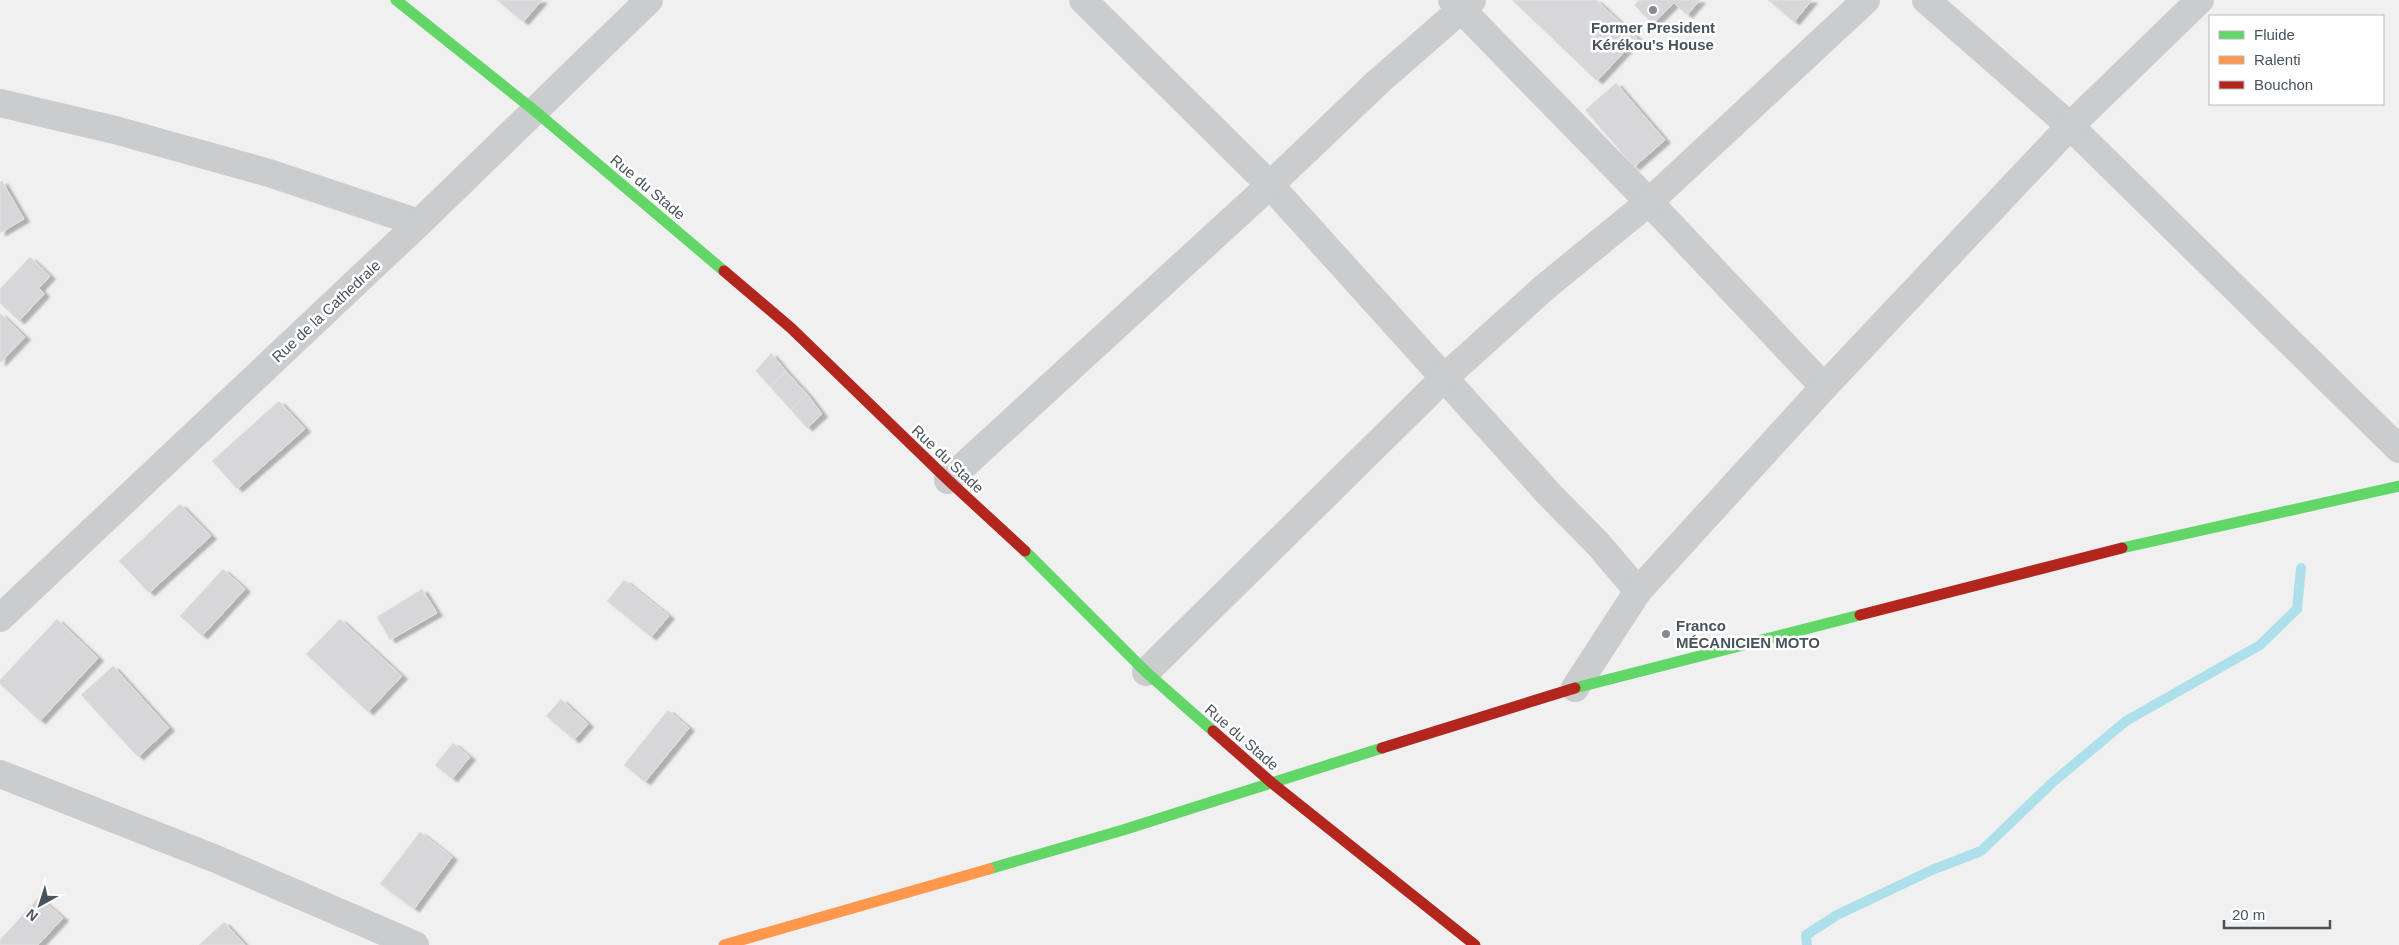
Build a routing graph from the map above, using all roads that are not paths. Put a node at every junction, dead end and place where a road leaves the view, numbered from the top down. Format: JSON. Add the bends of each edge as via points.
{"nodes":[{"id":1,"x":396,"y":0,"type":"edge"},
{"id":2,"x":649,"y":0,"type":"edge"},
{"id":3,"x":1082,"y":0,"type":"edge"},
{"id":4,"x":1866,"y":0,"type":"edge"},
{"id":5,"x":1926,"y":0,"type":"edge"},
{"id":6,"x":2200,"y":0,"type":"edge"},
{"id":7,"x":1462,"y":3,"type":"edge"},
{"id":8,"x":0,"y":103,"type":"edge"},
{"id":9,"x":535,"y":111,"type":"junction"},
{"id":10,"x":2070,"y":126,"type":"junction"},
{"id":11,"x":1270,"y":185,"type":"junction"},
{"id":12,"x":1648,"y":202,"type":"junction"},
{"id":13,"x":419,"y":223,"type":"junction"},
{"id":14,"x":1444,"y":378,"type":"junction"},
{"id":15,"x":1824,"y":387,"type":"junction"},
{"id":16,"x":2399,"y":449,"type":"edge"},
{"id":17,"x":948,"y":480,"type":"junction"},
{"id":18,"x":2399,"y":486,"type":"edge"},
{"id":19,"x":1638,"y":591,"type":"junction"},
{"id":20,"x":0,"y":618,"type":"edge"},
{"id":21,"x":1146,"y":672,"type":"junction"},
{"id":22,"x":1575,"y":688,"type":"junction"},
{"id":23,"x":0,"y":774,"type":"edge"},
{"id":24,"x":1272,"y":782,"type":"junction"},
{"id":25,"x":415,"y":945,"type":"edge"},
{"id":26,"x":724,"y":945,"type":"edge"},
{"id":27,"x":1475,"y":945,"type":"edge"}],
"edges":[{"from":1,"to":9,"type":"street","name":"Rue du Stade"},
{"from":2,"to":9,"type":"street","name":"Rue de la Cathedrale"},
{"from":3,"to":11,"type":"street"},
{"from":4,"to":12,"type":"street"},
{"from":5,"to":10,"type":"street"},
{"from":6,"to":10,"type":"street"},
{"from":7,"to":11,"type":"street"},
{"from":7,"to":12,"type":"street"},
{"from":8,"to":13,"type":"street","via":[[115,130],[269,173]]},
{"from":9,"to":13,"type":"street","name":"Rue de la Cathedrale"},
{"from":9,"to":17,"type":"street","name":"Rue du Stade","via":[[791,328]]},
{"from":10,"to":15,"type":"street"},
{"from":10,"to":16,"type":"street"},
{"from":11,"to":14,"type":"street"},
{"from":11,"to":17,"type":"street"},
{"from":12,"to":14,"type":"street","via":[[1545,287]]},
{"from":12,"to":15,"type":"street"},
{"from":13,"to":20,"type":"street","name":"Rue de la Cathedrale"},
{"from":14,"to":19,"type":"street"},
{"from":14,"to":21,"type":"street"},
{"from":15,"to":19,"type":"street"},
{"from":17,"to":21,"type":"street","name":"Rue du Stade","via":[[1002,528]]},
{"from":18,"to":22,"type":"street","via":[[2100,553]]},
{"from":19,"to":22,"type":"street"},
{"from":21,"to":24,"type":"street","name":"Rue du Stade"},
{"from":22,"to":24,"type":"street"},
{"from":23,"to":25,"type":"street","via":[[216,858]]},
{"from":24,"to":26,"type":"street","via":[[1123,830]]},
{"from":24,"to":27,"type":"street","name":"Rue du Stade"}]}
